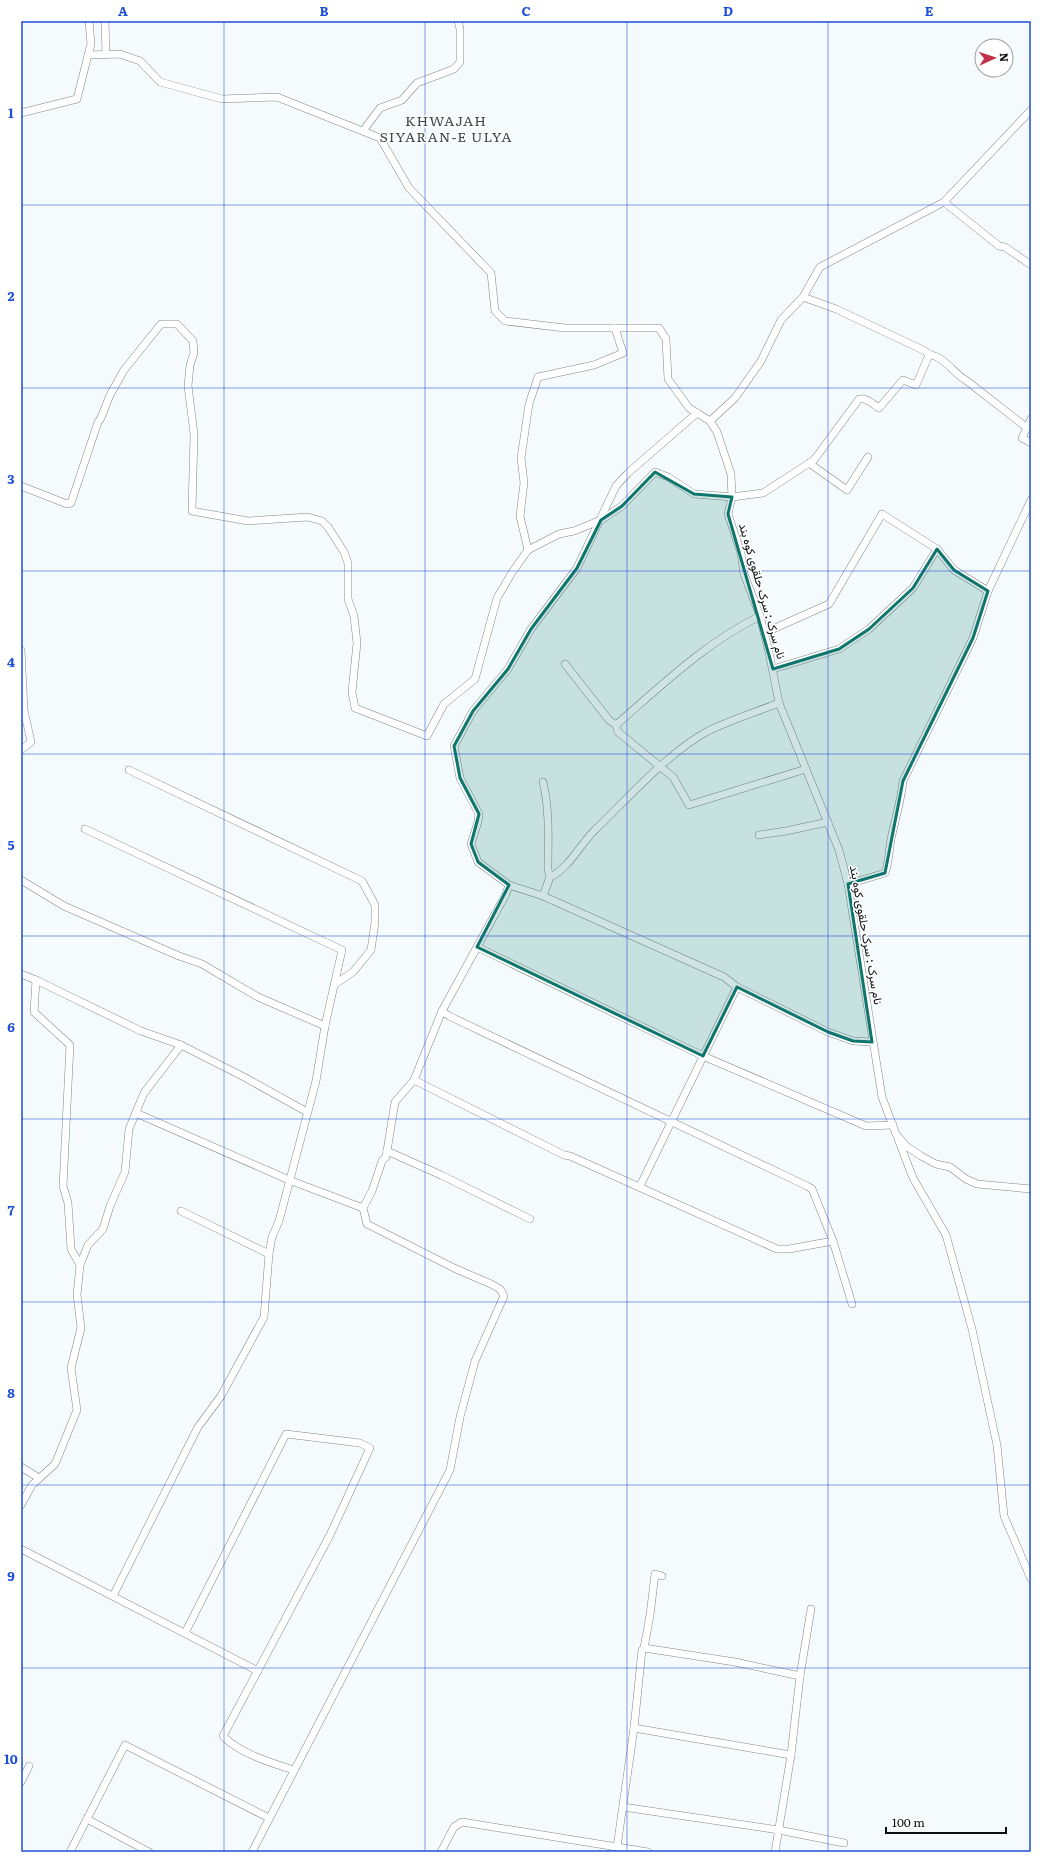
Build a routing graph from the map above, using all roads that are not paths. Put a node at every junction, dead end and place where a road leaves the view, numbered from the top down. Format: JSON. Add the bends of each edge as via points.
{"nodes":[{"id":1,"x":89,"y":21,"type":"edge"},
{"id":2,"x":106,"y":21,"type":"edge"},
{"id":3,"x":458,"y":21,"type":"edge"},
{"id":4,"x":88,"y":55,"type":"junction"},
{"id":5,"x":106,"y":55,"type":"junction"},
{"id":6,"x":1031,"y":110,"type":"edge"},
{"id":7,"x":21,"y":113,"type":"edge"},
{"id":8,"x":363,"y":131,"type":"junction"},
{"id":9,"x":944,"y":202,"type":"junction"},
{"id":10,"x":1031,"y":265,"type":"edge"},
{"id":11,"x":803,"y":297,"type":"junction"},
{"id":12,"x":615,"y":328,"type":"junction"},
{"id":13,"x":929,"y":355,"type":"junction"},
{"id":14,"x":697,"y":413,"type":"junction"},
{"id":15,"x":1031,"y":419,"type":"edge"},
{"id":16,"x":710,"y":421,"type":"junction"},
{"id":17,"x":1026,"y":428,"type":"junction"},
{"id":18,"x":1031,"y":443,"type":"edge"},
{"id":19,"x":868,"y":457,"type":"dead end"},
{"id":20,"x":809,"y":463,"type":"junction"},
{"id":21,"x":21,"y":486,"type":"edge"},
{"id":22,"x":732,"y":497,"type":"junction"},
{"id":23,"x":1031,"y":500,"type":"edge"},
{"id":24,"x":601,"y":520,"type":"junction"},
{"id":25,"x":937,"y":549,"type":"junction"},
{"id":26,"x":528,"y":550,"type":"junction"},
{"id":27,"x":988,"y":591,"type":"junction"},
{"id":28,"x":760,"y":616,"type":"junction"},
{"id":29,"x":764,"y":633,"type":"junction"},
{"id":30,"x":21,"y":650,"type":"edge"},
{"id":31,"x":565,"y":664,"type":"dead end"},
{"id":32,"x":774,"y":669,"type":"junction"},
{"id":33,"x":779,"y":703,"type":"junction"},
{"id":34,"x":616,"y":725,"type":"junction"},
{"id":35,"x":21,"y":750,"type":"edge"},
{"id":36,"x":660,"y":767,"type":"junction"},
{"id":37,"x":806,"y":769,"type":"junction"},
{"id":38,"x":129,"y":770,"type":"dead end"},
{"id":39,"x":543,"y":782,"type":"dead end"},
{"id":40,"x":828,"y":822,"type":"junction"},
{"id":41,"x":85,"y":829,"type":"dead end"},
{"id":42,"x":759,"y":835,"type":"dead end"},
{"id":43,"x":550,"y":877,"type":"junction"},
{"id":44,"x":21,"y":880,"type":"edge"},
{"id":45,"x":848,"y":884,"type":"junction"},
{"id":46,"x":508,"y":885,"type":"junction"},
{"id":47,"x":542,"y":896,"type":"junction"},
{"id":48,"x":477,"y":947,"type":"junction"},
{"id":49,"x":21,"y":974,"type":"edge"},
{"id":50,"x":36,"y":980,"type":"junction"},
{"id":51,"x":335,"y":984,"type":"junction"},
{"id":52,"x":737,"y":987,"type":"junction"},
{"id":53,"x":442,"y":1010,"type":"junction"},
{"id":54,"x":325,"y":1026,"type":"junction"},
{"id":55,"x":872,"y":1042,"type":"junction"},
{"id":56,"x":181,"y":1046,"type":"junction"},
{"id":57,"x":703,"y":1056,"type":"junction"},
{"id":58,"x":414,"y":1080,"type":"junction"},
{"id":59,"x":307,"y":1112,"type":"junction"},
{"id":60,"x":136,"y":1113,"type":"junction"},
{"id":61,"x":671,"y":1121,"type":"junction"},
{"id":62,"x":892,"y":1125,"type":"junction"},
{"id":63,"x":896,"y":1134,"type":"junction"},
{"id":64,"x":387,"y":1151,"type":"junction"},
{"id":65,"x":289,"y":1180,"type":"junction"},
{"id":66,"x":640,"y":1186,"type":"junction"},
{"id":67,"x":1031,"y":1188,"type":"edge"},
{"id":68,"x":363,"y":1208,"type":"junction"},
{"id":69,"x":180,"y":1211,"type":"dead end"},
{"id":70,"x":530,"y":1219,"type":"dead end"},
{"id":71,"x":833,"y":1241,"type":"junction"},
{"id":72,"x":269,"y":1254,"type":"junction"},
{"id":73,"x":80,"y":1265,"type":"junction"},
{"id":74,"x":852,"y":1304,"type":"dead end"},
{"id":75,"x":21,"y":1467,"type":"edge"},
{"id":76,"x":39,"y":1478,"type":"junction"},
{"id":77,"x":21,"y":1505,"type":"edge"},
{"id":78,"x":21,"y":1549,"type":"edge"},
{"id":79,"x":662,"y":1576,"type":"dead end"},
{"id":80,"x":1031,"y":1579,"type":"edge"},
{"id":81,"x":113,"y":1596,"type":"junction"},
{"id":82,"x":811,"y":1609,"type":"dead end"},
{"id":83,"x":185,"y":1633,"type":"junction"},
{"id":84,"x":644,"y":1648,"type":"junction"},
{"id":85,"x":258,"y":1671,"type":"junction"},
{"id":86,"x":800,"y":1676,"type":"junction"},
{"id":87,"x":634,"y":1728,"type":"junction"},
{"id":88,"x":792,"y":1755,"type":"junction"},
{"id":89,"x":29,"y":1766,"type":"dead end"},
{"id":90,"x":294,"y":1770,"type":"junction"},
{"id":91,"x":21,"y":1782,"type":"edge"},
{"id":92,"x":623,"y":1807,"type":"junction"},
{"id":93,"x":269,"y":1818,"type":"junction"},
{"id":94,"x":87,"y":1819,"type":"junction"},
{"id":95,"x":779,"y":1830,"type":"junction"},
{"id":96,"x":844,"y":1843,"type":"dead end"},
{"id":97,"x":617,"y":1847,"type":"junction"},
{"id":98,"x":70,"y":1852,"type":"edge"},
{"id":99,"x":149,"y":1852,"type":"edge"},
{"id":100,"x":252,"y":1852,"type":"edge"},
{"id":101,"x":441,"y":1852,"type":"edge"},
{"id":102,"x":648,"y":1852,"type":"edge"},
{"id":103,"x":775,"y":1852,"type":"edge"}],
"edges":[{"from":1,"to":4,"type":"street","via":[[91,44]]},
{"from":2,"to":5,"type":"street"},
{"from":3,"to":8,"type":"street","via":[[460,62],[454,69],[417,83],[402,100],[380,108]]},
{"from":4,"to":5,"type":"street"},
{"from":4,"to":7,"type":"street","via":[[77,99]]},
{"from":5,"to":8,"type":"street","via":[[120,54],[140,61],[160,82],[222,99],[277,97]]},
{"from":6,"to":9,"type":"street"},
{"from":8,"to":12,"type":"street","via":[[380,138],[409,188],[491,273],[495,312],[505,321],[565,328]]},
{"from":9,"to":10,"type":"street","via":[[999,246],[1005,247]]},
{"from":9,"to":11,"type":"street","via":[[820,267]]},
{"from":11,"to":13,"type":"street","via":[[836,309]]},
{"from":11,"to":16,"type":"street","via":[[781,320],[761,361],[735,398]]},
{"from":12,"to":14,"type":"street","via":[[659,328],[666,339],[668,379],[689,408]]},
{"from":12,"to":26,"type":"street","via":[[623,353],[594,365],[538,377],[529,404],[521,458],[524,483],[520,516]]},
{"from":13,"to":17,"type":"street","via":[[937,357],[956,371],[959,377]]},
{"from":13,"to":20,"type":"street","via":[[916,385],[903,380],[879,408],[869,401],[859,399],[814,460]]},
{"from":14,"to":16,"type":"street"},
{"from":14,"to":24,"type":"street","via":[[616,486]]},
{"from":15,"to":17,"type":"street"},
{"from":16,"to":22,"type":"street","name":"نام سرک : سرک حلقوی کوه بند","via":[[717,432],[731,474]]},
{"from":17,"to":18,"type":"street","via":[[1022,438]]},
{"from":19,"to":20,"type":"street","via":[[847,490]]},
{"from":20,"to":22,"type":"street","via":[[763,493]]},
{"from":21,"to":26,"type":"street","via":[[67,504],[71,503],[98,422],[124,370],[161,324],[177,324],[193,341],[194,353],[188,386],[194,434],[192,511],[248,521],[308,516],[322,520],[344,552],[348,563],[348,599],[354,616],[357,643],[352,692],[355,708],[427,736],[444,704],[475,678],[497,598]]},
{"from":22,"to":24,"type":"street","via":[[694,494],[668,476],[654,472],[622,506]]},
{"from":22,"to":28,"type":"street","name":"نام سرک : سرک حلقوی کوه بند","via":[[728,514],[741,553],[744,574]]},
{"from":23,"to":27,"type":"street"},
{"from":24,"to":26,"type":"street","via":[[559,534]]},
{"from":24,"to":46,"type":"street","via":[[577,568],[532,629],[508,669],[473,711],[454,746],[460,778],[478,814],[471,844],[478,862]]},
{"from":25,"to":27,"type":"street","via":[[954,570]]},
{"from":25,"to":29,"type":"street","via":[[882,514],[830,604]]},
{"from":25,"to":32,"type":"street","via":[[913,588],[869,629],[839,649]]},
{"from":27,"to":45,"type":"street","via":[[973,638],[903,781],[889,863],[885,873]]},
{"from":28,"to":29,"type":"street","name":"نام سرک : سرک حلقوی کوه بند"},
{"from":28,"to":34,"type":"street","via":[[738,627],[690,661]]},
{"from":29,"to":32,"type":"street","name":"نام سرک : سرک حلقوی کوه بند"},
{"from":30,"to":35,"type":"street","via":[[24,710],[31,742]]},
{"from":31,"to":34,"type":"street","via":[[604,714]]},
{"from":32,"to":33,"type":"street","name":"نام سرک : سرک حلقوی کوه بند"},
{"from":33,"to":36,"type":"street","via":[[708,731],[677,751]]},
{"from":33,"to":37,"type":"street","name":"نام سرک : سرک حلقوی کوه بند"},
{"from":34,"to":36,"type":"street","via":[[618,732]]},
{"from":36,"to":37,"type":"street","via":[[673,777],[689,805]]},
{"from":36,"to":43,"type":"street","via":[[596,828],[566,866]]},
{"from":37,"to":40,"type":"street","name":"نام سرک : سرک حلقوی کوه بند"},
{"from":38,"to":51,"type":"street","via":[[362,881],[375,905],[371,950],[353,972]]},
{"from":39,"to":43,"type":"street"},
{"from":40,"to":42,"type":"street"},
{"from":40,"to":45,"type":"street","name":"نام سرک : سرک حلقوی کوه بند"},
{"from":41,"to":51,"type":"street","via":[[342,950]]},
{"from":43,"to":47,"type":"street"},
{"from":44,"to":54,"type":"street","via":[[64,906],[202,964],[258,997]]},
{"from":45,"to":55,"type":"street","name":"نام سرک : سرک حلقوی کوه بند"},
{"from":46,"to":47,"type":"street"},
{"from":46,"to":48,"type":"street","via":[[506,894]]},
{"from":47,"to":52,"type":"street","via":[[724,977]]},
{"from":48,"to":53,"type":"street"},
{"from":48,"to":57,"type":"street"},
{"from":49,"to":50,"type":"street"},
{"from":50,"to":56,"type":"street","via":[[141,1031]]},
{"from":50,"to":73,"type":"street","via":[[34,1012],[70,1045],[63,1186],[68,1203],[71,1249]]},
{"from":51,"to":54,"type":"street"},
{"from":52,"to":55,"type":"street","via":[[828,1032],[853,1041]]},
{"from":52,"to":57,"type":"street"},
{"from":53,"to":58,"type":"street"},
{"from":53,"to":61,"type":"street","via":[[449,1016]]},
{"from":54,"to":59,"type":"street","via":[[316,1081]]},
{"from":55,"to":62,"type":"street","name":"نام سرک : سرک حلقوی کوه بند","via":[[882,1097]]},
{"from":56,"to":59,"type":"street"},
{"from":56,"to":60,"type":"street","via":[[144,1093]]},
{"from":57,"to":61,"type":"street"},
{"from":57,"to":62,"type":"street","via":[[866,1126]]},
{"from":58,"to":64,"type":"street","via":[[395,1102]]},
{"from":58,"to":66,"type":"street","via":[[564,1155]]},
{"from":59,"to":65,"type":"street"},
{"from":60,"to":65,"type":"street"},
{"from":60,"to":73,"type":"street","via":[[129,1129],[125,1172],[103,1229],[88,1245]]},
{"from":61,"to":66,"type":"street"},
{"from":61,"to":71,"type":"street","via":[[812,1189]]},
{"from":62,"to":63,"type":"street","name":"نام سرک : سرک حلقوی کوه بند"},
{"from":63,"to":67,"type":"street","name":"نام سرک : سرک حلقوی کوه بند","via":[[906,1146],[920,1156],[936,1164],[950,1167],[976,1184]]},
{"from":63,"to":80,"type":"street","via":[[913,1178],[946,1235],[972,1329],[997,1445],[1004,1516]]},
{"from":64,"to":68,"type":"street"},
{"from":64,"to":70,"type":"street"},
{"from":65,"to":68,"type":"street"},
{"from":65,"to":72,"type":"street"},
{"from":66,"to":71,"type":"street","via":[[776,1249]]},
{"from":68,"to":90,"type":"street","via":[[367,1224],[491,1284],[500,1289],[504,1296],[475,1361],[460,1417],[450,1470]]},
{"from":69,"to":72,"type":"street"},
{"from":71,"to":74,"type":"street"},
{"from":72,"to":81,"type":"street","via":[[264,1317],[221,1396],[198,1427]]},
{"from":73,"to":76,"type":"street","via":[[77,1295],[81,1328],[71,1368],[77,1410],[55,1464]]},
{"from":75,"to":76,"type":"street"},
{"from":76,"to":77,"type":"street"},
{"from":78,"to":81,"type":"street"},
{"from":79,"to":84,"type":"street","via":[[655,1574]]},
{"from":81,"to":83,"type":"street"},
{"from":82,"to":86,"type":"street"},
{"from":83,"to":85,"type":"street"},
{"from":83,"to":85,"type":"street","via":[[286,1434],[360,1443],[370,1448],[330,1535]]},
{"from":84,"to":86,"type":"street","via":[[735,1662]]},
{"from":84,"to":87,"type":"street","via":[[639,1666]]},
{"from":85,"to":90,"type":"street","via":[[223,1736],[234,1745],[261,1759]]},
{"from":86,"to":88,"type":"street"},
{"from":87,"to":88,"type":"street"},
{"from":87,"to":92,"type":"street"},
{"from":88,"to":95,"type":"street"},
{"from":89,"to":91,"type":"street"},
{"from":90,"to":93,"type":"street"},
{"from":92,"to":95,"type":"street"},
{"from":92,"to":97,"type":"street"},
{"from":93,"to":94,"type":"street","via":[[125,1745]]},
{"from":93,"to":100,"type":"street"},
{"from":94,"to":98,"type":"street"},
{"from":94,"to":99,"type":"street"},
{"from":95,"to":96,"type":"street"},
{"from":95,"to":103,"type":"street"},
{"from":97,"to":101,"type":"street","via":[[462,1822],[454,1827]]},
{"from":97,"to":102,"type":"street"}]}
